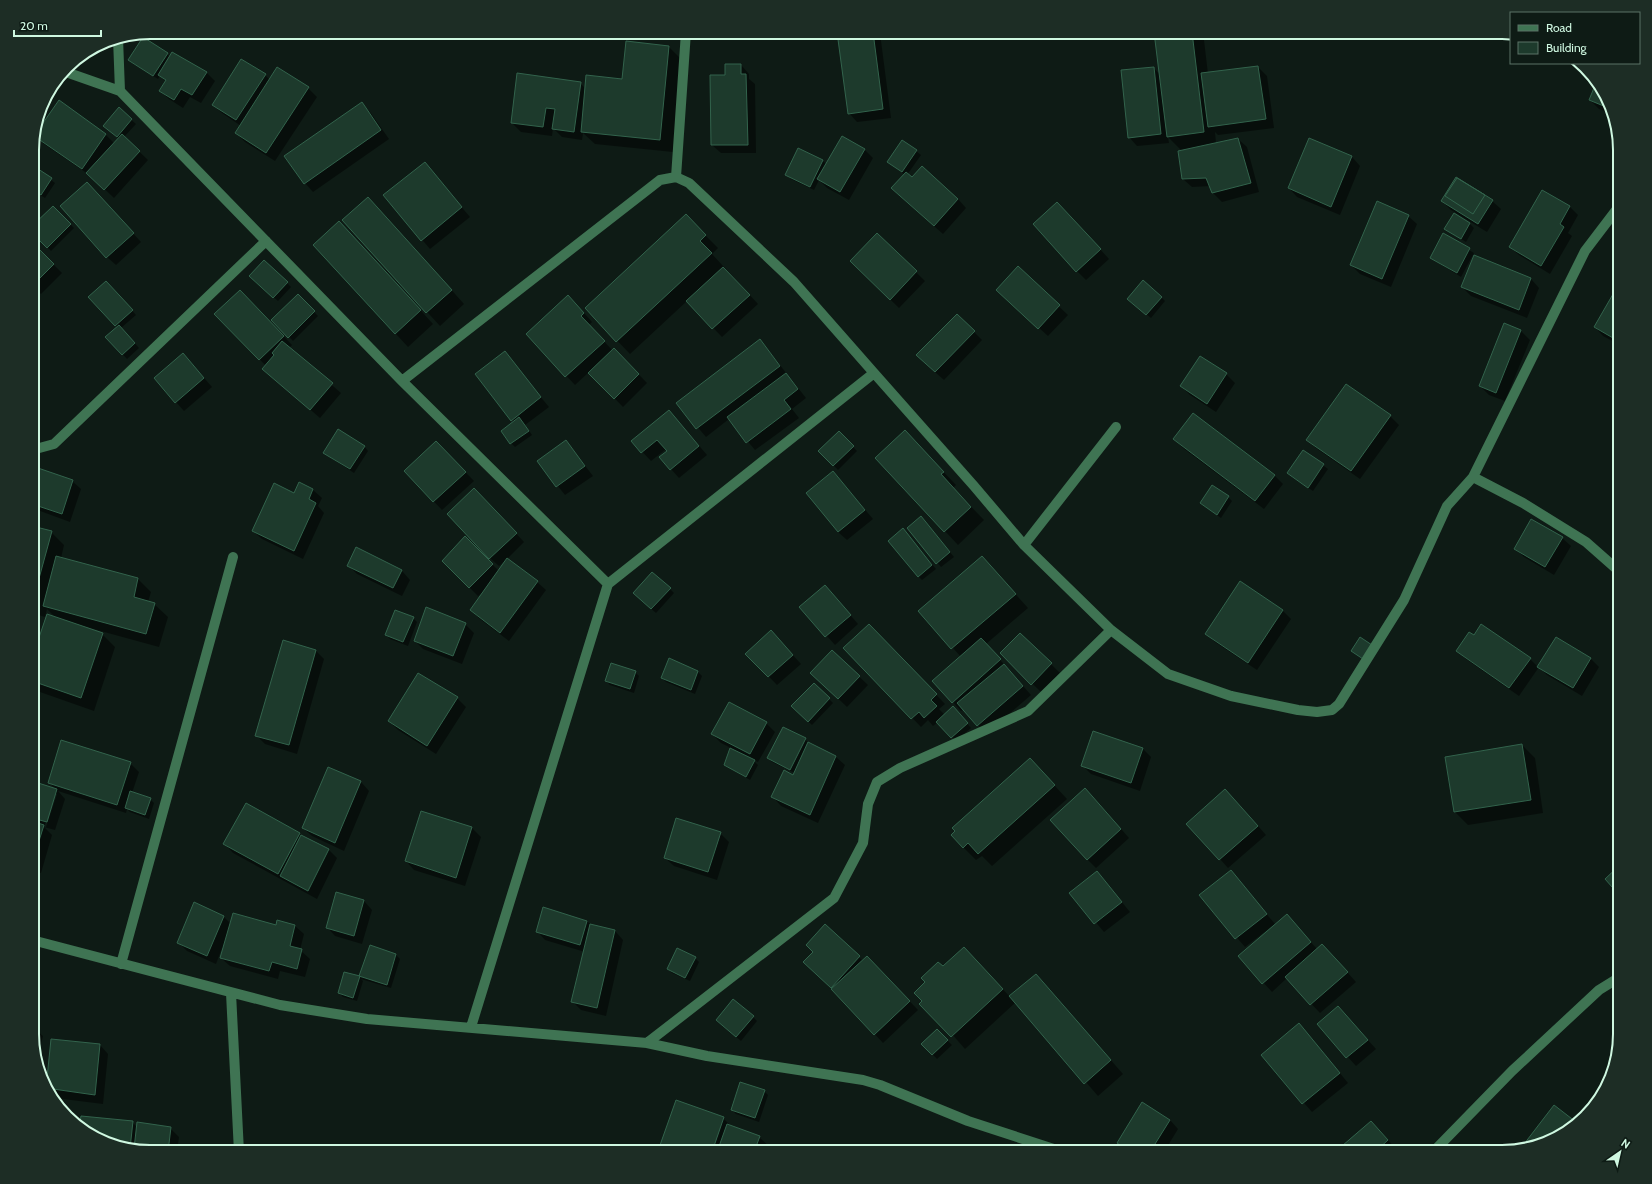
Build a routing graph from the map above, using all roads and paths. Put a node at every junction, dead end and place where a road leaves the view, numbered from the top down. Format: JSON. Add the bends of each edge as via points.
{"nodes":[{"id":1,"x":686,"y":39,"type":"edge"},
{"id":2,"x":118,"y":44,"type":"edge"},
{"id":3,"x":70,"y":73,"type":"edge"},
{"id":4,"x":120,"y":91,"type":"junction"},
{"id":5,"x":676,"y":177,"type":"junction"},
{"id":6,"x":1613,"y":214,"type":"edge"},
{"id":7,"x":266,"y":241,"type":"junction"},
{"id":8,"x":874,"y":373,"type":"junction"},
{"id":9,"x":402,"y":381,"type":"junction"},
{"id":10,"x":1116,"y":427,"type":"dead end"},
{"id":11,"x":39,"y":448,"type":"edge"},
{"id":12,"x":1473,"y":476,"type":"junction"},
{"id":13,"x":1024,"y":545,"type":"junction"},
{"id":14,"x":233,"y":557,"type":"dead end"},
{"id":15,"x":1613,"y":566,"type":"edge"},
{"id":16,"x":608,"y":584,"type":"junction"},
{"id":17,"x":1111,"y":630,"type":"junction"},
{"id":18,"x":39,"y":942,"type":"edge"},
{"id":19,"x":121,"y":964,"type":"junction"},
{"id":20,"x":1613,"y":981,"type":"edge"},
{"id":21,"x":231,"y":993,"type":"junction"},
{"id":22,"x":471,"y":1027,"type":"junction"},
{"id":23,"x":647,"y":1043,"type":"junction"},
{"id":24,"x":239,"y":1145,"type":"edge"},
{"id":25,"x":1042,"y":1145,"type":"edge"},
{"id":26,"x":1440,"y":1145,"type":"edge"}],
"edges":[{"from":1,"to":5,"type":"street"},
{"from":2,"to":4,"type":"street"},
{"from":3,"to":4,"type":"street"},
{"from":4,"to":7,"type":"street"},
{"from":5,"to":8,"type":"street","via":[[689,183],[794,282]]},
{"from":5,"to":9,"type":"street","via":[[660,180]]},
{"from":6,"to":12,"type":"street","via":[[1585,250]]},
{"from":7,"to":9,"type":"street"},
{"from":7,"to":11,"type":"street","via":[[54,444]]},
{"from":8,"to":13,"type":"street"},
{"from":8,"to":16,"type":"street"},
{"from":9,"to":16,"type":"street"},
{"from":10,"to":13,"type":"street"},
{"from":12,"to":15,"type":"street","via":[[1586,542]]},
{"from":12,"to":17,"type":"street","via":[[1447,506],[1404,600],[1339,704],[1332,710],[1298,710],[1231,696],[1168,674]]},
{"from":13,"to":17,"type":"street"},
{"from":14,"to":19,"type":"street"},
{"from":16,"to":22,"type":"street"},
{"from":17,"to":23,"type":"street","via":[[1028,711],[900,768],[878,782],[868,804],[863,843],[834,898]]},
{"from":18,"to":19,"type":"street"},
{"from":19,"to":21,"type":"street"},
{"from":20,"to":26,"type":"street","via":[[1599,990],[1512,1071]]},
{"from":21,"to":22,"type":"street","via":[[280,1005],[367,1019]]},
{"from":21,"to":24,"type":"street"},
{"from":22,"to":23,"type":"street"},
{"from":23,"to":25,"type":"street","via":[[707,1056],[869,1081],[968,1121]]}]}
